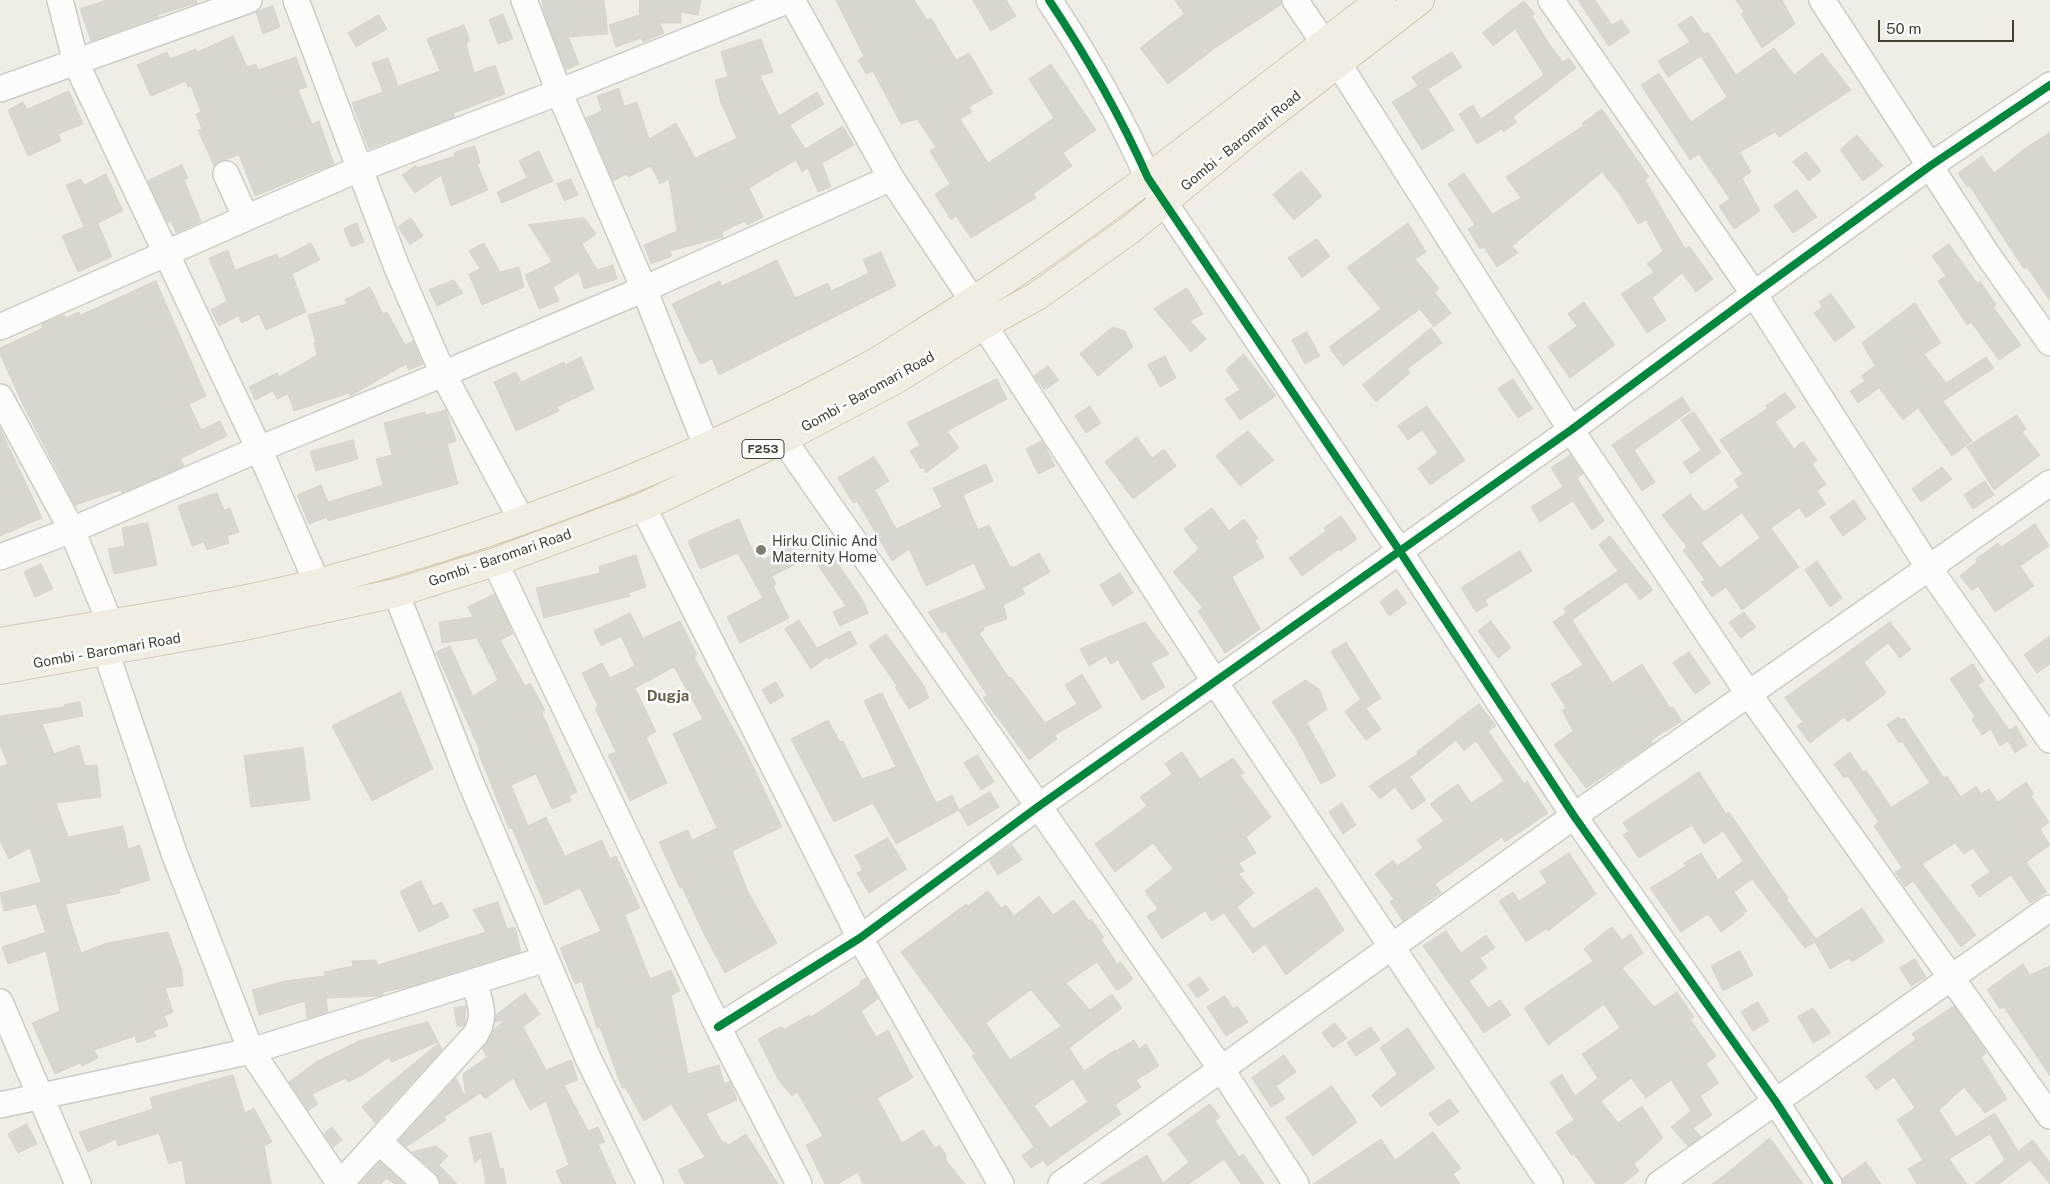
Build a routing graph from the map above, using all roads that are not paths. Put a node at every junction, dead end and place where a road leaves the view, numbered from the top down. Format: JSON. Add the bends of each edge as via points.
{"nodes":[{"id":1,"x":60,"y":0,"type":"edge"},
{"id":2,"x":249,"y":0,"type":"edge"},
{"id":3,"x":296,"y":0,"type":"edge"},
{"id":4,"x":524,"y":0,"type":"edge"},
{"id":5,"x":791,"y":0,"type":"edge"},
{"id":6,"x":1049,"y":0,"type":"edge"},
{"id":7,"x":1295,"y":0,"type":"edge"},
{"id":8,"x":1381,"y":0,"type":"edge"},
{"id":9,"x":1420,"y":0,"type":"edge"},
{"id":10,"x":1551,"y":0,"type":"edge"},
{"id":11,"x":1822,"y":0,"type":"edge"},
{"id":12,"x":1331,"y":53,"type":"junction"},
{"id":13,"x":76,"y":63,"type":"junction"},
{"id":14,"x":2050,"y":85,"type":"edge"},
{"id":15,"x":0,"y":89,"type":"edge"},
{"id":16,"x":559,"y":92,"type":"junction"},
{"id":17,"x":1930,"y":166,"type":"junction"},
{"id":18,"x":359,"y":169,"type":"junction"},
{"id":19,"x":226,"y":174,"type":"dead end"},
{"id":20,"x":891,"y":178,"type":"junction"},
{"id":21,"x":1148,"y":178,"type":"junction"},
{"id":22,"x":1166,"y":203,"type":"junction"},
{"id":23,"x":246,"y":218,"type":"junction"},
{"id":24,"x":167,"y":254,"type":"junction"},
{"id":25,"x":644,"y":289,"type":"junction"},
{"id":26,"x":1754,"y":294,"type":"junction"},
{"id":27,"x":978,"y":313,"type":"junction"},
{"id":28,"x":0,"y":327,"type":"edge"},
{"id":29,"x":2050,"y":343,"type":"edge"},
{"id":30,"x":444,"y":374,"type":"junction"},
{"id":31,"x":0,"y":397,"type":"edge"},
{"id":32,"x":1572,"y":430,"type":"junction"},
{"id":33,"x":783,"y":440,"type":"junction"},
{"id":34,"x":707,"y":448,"type":"junction"},
{"id":35,"x":259,"y":449,"type":"junction"},
{"id":36,"x":2050,"y":483,"type":"edge"},
{"id":37,"x":643,"y":507,"type":"junction"},
{"id":38,"x":521,"y":519,"type":"junction"},
{"id":39,"x":72,"y":530,"type":"junction"},
{"id":40,"x":1399,"y":550,"type":"junction"},
{"id":41,"x":0,"y":557,"type":"edge"},
{"id":42,"x":495,"y":562,"type":"junction"},
{"id":43,"x":1929,"y":568,"type":"junction"},
{"id":44,"x":317,"y":583,"type":"junction"},
{"id":45,"x":396,"y":593,"type":"junction"},
{"id":46,"x":110,"y":623,"type":"junction"},
{"id":47,"x":0,"y":642,"type":"edge"},
{"id":48,"x":106,"y":652,"type":"junction"},
{"id":49,"x":0,"y":670,"type":"edge"},
{"id":50,"x":1214,"y":682,"type":"junction"},
{"id":51,"x":1748,"y":693,"type":"junction"},
{"id":52,"x":2050,"y":740,"type":"edge"},
{"id":53,"x":1038,"y":806,"type":"junction"},
{"id":54,"x":1574,"y":816,"type":"junction"},
{"id":55,"x":2050,"y":908,"type":"edge"},
{"id":56,"x":860,"y":938,"type":"junction"},
{"id":57,"x":1394,"y":947,"type":"junction"},
{"id":58,"x":546,"y":959,"type":"junction"},
{"id":59,"x":1951,"y":978,"type":"junction"},
{"id":60,"x":474,"y":982,"type":"junction"},
{"id":61,"x":0,"y":1002,"type":"edge"},
{"id":62,"x":718,"y":1027,"type":"junction"},
{"id":63,"x":251,"y":1051,"type":"junction"},
{"id":64,"x":1222,"y":1070,"type":"junction"},
{"id":65,"x":41,"y":1095,"type":"junction"},
{"id":66,"x":1776,"y":1102,"type":"junction"},
{"id":67,"x":0,"y":1105,"type":"edge"},
{"id":68,"x":2050,"y":1116,"type":"edge"},
{"id":69,"x":379,"y":1142,"type":"junction"},
{"id":70,"x":78,"y":1184,"type":"edge"},
{"id":71,"x":426,"y":1184,"type":"edge"},
{"id":72,"x":650,"y":1184,"type":"edge"},
{"id":73,"x":799,"y":1184,"type":"edge"},
{"id":74,"x":1001,"y":1184,"type":"edge"},
{"id":75,"x":1061,"y":1184,"type":"edge"},
{"id":76,"x":1296,"y":1184,"type":"edge"},
{"id":77,"x":1550,"y":1184,"type":"edge"},
{"id":78,"x":1659,"y":1184,"type":"edge"},
{"id":79,"x":1829,"y":1184,"type":"edge"}],
"edges":[{"from":1,"to":13,"type":"street"},
{"from":2,"to":13,"type":"street"},
{"from":3,"to":18,"type":"street"},
{"from":4,"to":16,"type":"street"},
{"from":5,"to":16,"type":"street"},
{"from":5,"to":20,"type":"street"},
{"from":6,"to":21,"type":"street","via":[[1088,58]]},
{"from":7,"to":12,"type":"street"},
{"from":8,"to":12,"type":"main road","name":"Gombi - Baromari Road","number":"F253"},
{"from":9,"to":12,"type":"main road","name":"Gombi - Baromari Road","number":"F253"},
{"from":10,"to":26,"type":"street"},
{"from":11,"to":17,"type":"street"},
{"from":12,"to":21,"type":"main road","name":"Gombi - Baromari Road","number":"F253"},
{"from":12,"to":22,"type":"main road","name":"Gombi - Baromari Road","number":"F253","via":[[1254,128]]},
{"from":12,"to":32,"type":"street"},
{"from":13,"to":15,"type":"street"},
{"from":13,"to":24,"type":"street"},
{"from":14,"to":17,"type":"street"},
{"from":16,"to":18,"type":"street"},
{"from":16,"to":25,"type":"street"},
{"from":17,"to":26,"type":"street"},
{"from":17,"to":29,"type":"street"},
{"from":18,"to":23,"type":"street"},
{"from":18,"to":30,"type":"street","via":[[396,265]]},
{"from":19,"to":23,"type":"street"},
{"from":20,"to":25,"type":"street"},
{"from":20,"to":27,"type":"street"},
{"from":21,"to":22,"type":"street"},
{"from":21,"to":27,"type":"main road","name":"Gombi - Baromari Road","number":"F253","via":[[1015,275]]},
{"from":22,"to":27,"type":"main road","name":"Gombi - Baromari Road","number":"F253","via":[[1037,296]]},
{"from":22,"to":40,"type":"street"},
{"from":23,"to":24,"type":"street"},
{"from":24,"to":28,"type":"street"},
{"from":24,"to":35,"type":"street"},
{"from":25,"to":30,"type":"street"},
{"from":25,"to":34,"type":"street"},
{"from":26,"to":32,"type":"street"},
{"from":26,"to":43,"type":"street"},
{"from":27,"to":33,"type":"main road","name":"Gombi - Baromari Road","number":"F253","via":[[892,381]]},
{"from":27,"to":34,"type":"main road","name":"Gombi - Baromari Road","number":"F253"},
{"from":27,"to":50,"type":"street"},
{"from":30,"to":35,"type":"street"},
{"from":30,"to":38,"type":"street"},
{"from":31,"to":39,"type":"street"},
{"from":32,"to":40,"type":"street"},
{"from":32,"to":51,"type":"street"},
{"from":33,"to":37,"type":"main road","name":"Gombi - Baromari Road","number":"F253"},
{"from":33,"to":53,"type":"street"},
{"from":34,"to":38,"type":"main road","name":"Gombi - Baromari Road","number":"F253"},
{"from":35,"to":39,"type":"street"},
{"from":35,"to":44,"type":"street"},
{"from":36,"to":43,"type":"street"},
{"from":37,"to":42,"type":"main road","name":"Gombi - Baromari Road","number":"F253"},
{"from":37,"to":56,"type":"street"},
{"from":38,"to":44,"type":"main road","name":"Gombi - Baromari Road","number":"F253","via":[[406,558]]},
{"from":39,"to":41,"type":"street"},
{"from":39,"to":46,"type":"street"},
{"from":40,"to":50,"type":"street"},
{"from":40,"to":54,"type":"street"},
{"from":42,"to":45,"type":"main road","name":"Gombi - Baromari Road","number":"F253"},
{"from":42,"to":62,"type":"street"},
{"from":43,"to":51,"type":"street"},
{"from":43,"to":52,"type":"street"},
{"from":44,"to":46,"type":"main road","name":"Gombi - Baromari Road","number":"F253"},
{"from":45,"to":48,"type":"main road","name":"Gombi - Baromari Road","number":"F253"},
{"from":45,"to":58,"type":"street","via":[[470,781]]},
{"from":46,"to":47,"type":"main road","name":"Gombi - Baromari Road","number":"F253"},
{"from":46,"to":48,"type":"street"},
{"from":48,"to":49,"type":"main road","name":"Gombi - Baromari Road","number":"F253"},
{"from":48,"to":63,"type":"street","via":[[174,853]]},
{"from":50,"to":53,"type":"street"},
{"from":50,"to":57,"type":"street"},
{"from":51,"to":54,"type":"street"},
{"from":51,"to":59,"type":"street"},
{"from":53,"to":56,"type":"street"},
{"from":53,"to":64,"type":"street"},
{"from":54,"to":57,"type":"street"},
{"from":54,"to":66,"type":"street"},
{"from":55,"to":59,"type":"street"},
{"from":56,"to":62,"type":"street"},
{"from":56,"to":74,"type":"street"},
{"from":57,"to":64,"type":"street"},
{"from":57,"to":77,"type":"street"},
{"from":58,"to":60,"type":"street"},
{"from":58,"to":72,"type":"street","via":[[588,1058]]},
{"from":59,"to":66,"type":"street"},
{"from":59,"to":68,"type":"street"},
{"from":60,"to":63,"type":"street"},
{"from":60,"to":69,"type":"street","via":[[483,1013],[481,1025]]},
{"from":61,"to":65,"type":"street"},
{"from":62,"to":73,"type":"street"},
{"from":63,"to":65,"type":"street"},
{"from":63,"to":69,"type":"street","via":[[340,1184]]},
{"from":64,"to":75,"type":"street"},
{"from":64,"to":76,"type":"street"},
{"from":65,"to":67,"type":"street"},
{"from":65,"to":70,"type":"street"},
{"from":66,"to":78,"type":"street"},
{"from":66,"to":79,"type":"street"},
{"from":69,"to":71,"type":"street"}]}
